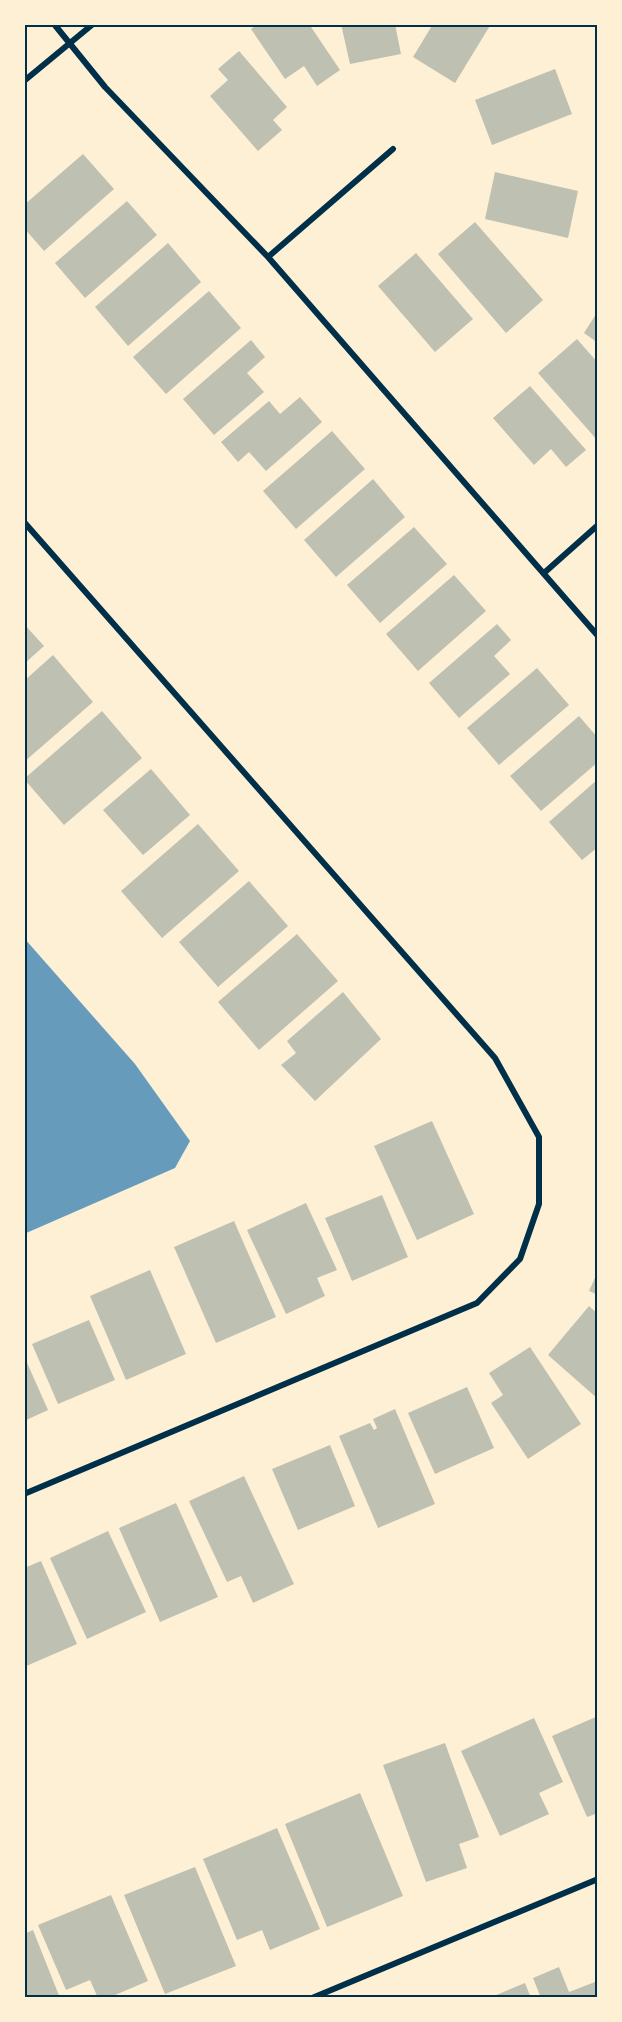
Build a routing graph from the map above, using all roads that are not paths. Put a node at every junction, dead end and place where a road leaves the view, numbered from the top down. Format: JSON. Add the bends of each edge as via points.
{"nodes":[{"id":1,"x":54,"y":24,"type":"edge"},
{"id":2,"x":93,"y":24,"type":"edge"},
{"id":3,"x":69,"y":43,"type":"junction"},
{"id":4,"x":24,"y":81,"type":"edge"},
{"id":5,"x":393,"y":148,"type":"dead end"},
{"id":6,"x":268,"y":257,"type":"junction"},
{"id":7,"x":24,"y":522,"type":"edge"},
{"id":8,"x":598,"y":525,"type":"edge"},
{"id":9,"x":544,"y":573,"type":"junction"},
{"id":10,"x":598,"y":636,"type":"edge"},
{"id":11,"x":24,"y":1494,"type":"edge"},
{"id":12,"x":598,"y":1879,"type":"edge"},
{"id":13,"x":312,"y":1998,"type":"edge"}],
"edges":[{"from":1,"to":3,"type":"street"},
{"from":2,"to":3,"type":"street"},
{"from":3,"to":4,"type":"street"},
{"from":3,"to":6,"type":"street","via":[[105,87]]},
{"from":5,"to":6,"type":"street"},
{"from":6,"to":9,"type":"street"},
{"from":7,"to":11,"type":"street","via":[[495,1058],[539,1137],[539,1204],[520,1259],[477,1303]]},
{"from":8,"to":9,"type":"street"},
{"from":9,"to":10,"type":"street"},
{"from":12,"to":13,"type":"street"}]}
